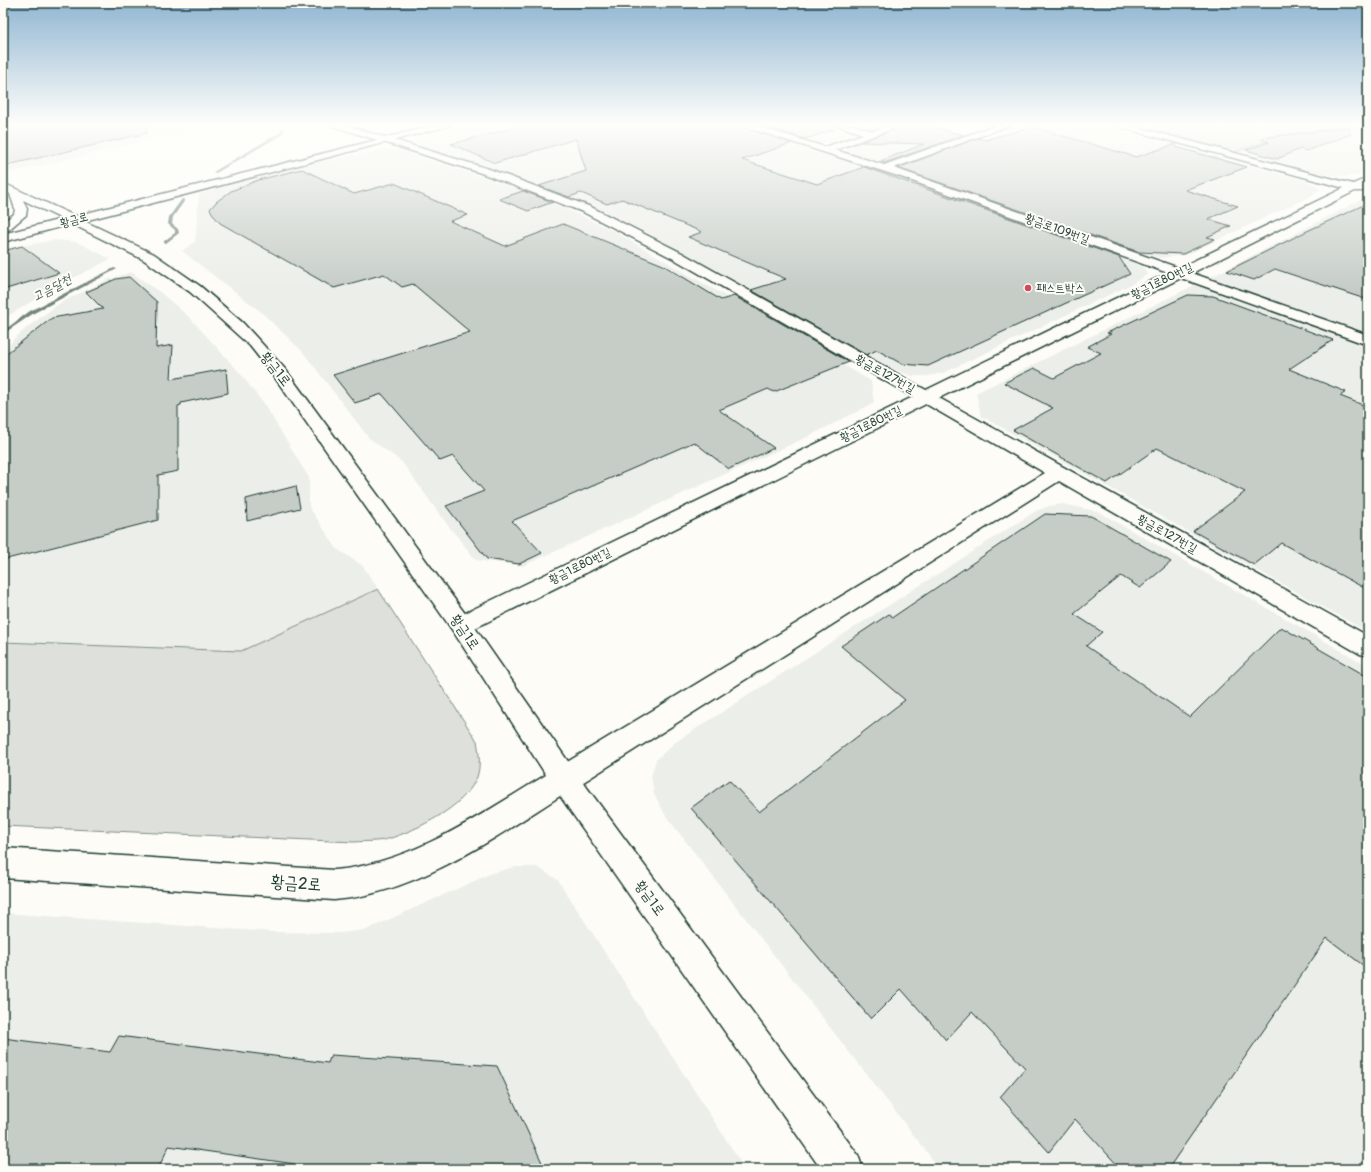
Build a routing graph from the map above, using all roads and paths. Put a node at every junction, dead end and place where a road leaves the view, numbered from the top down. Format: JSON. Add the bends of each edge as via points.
{"nodes":[{"id":1,"x":220,"y":180,"type":"edge"},
{"id":2,"x":506,"y":180,"type":"edge"},
{"id":3,"x":919,"y":180,"type":"edge"},
{"id":4,"x":1337,"y":180,"type":"edge"},
{"id":5,"x":1363,"y":186,"type":"edge"},
{"id":6,"x":9,"y":189,"type":"edge"},
{"id":7,"x":156,"y":196,"type":"junction"},
{"id":8,"x":96,"y":203,"type":"dead end"},
{"id":9,"x":124,"y":220,"type":"dead end"},
{"id":10,"x":69,"y":222,"type":"junction"},
{"id":11,"x":3,"y":228,"type":"edge"},
{"id":12,"x":3,"y":234,"type":"edge"},
{"id":13,"x":3,"y":238,"type":"edge"},
{"id":14,"x":3,"y":242,"type":"edge"},
{"id":15,"x":1179,"y":273,"type":"junction"},
{"id":16,"x":1368,"y":340,"type":"edge"},
{"id":17,"x":926,"y":397,"type":"junction"},
{"id":18,"x":1059,"y":473,"type":"junction"},
{"id":19,"x":461,"y":625,"type":"junction"},
{"id":20,"x":1368,"y":647,"type":"edge"},
{"id":21,"x":564,"y":779,"type":"junction"},
{"id":22,"x":3,"y":863,"type":"edge"},
{"id":23,"x":844,"y":1169,"type":"edge"}],
"edges":[{"from":1,"to":7,"type":"street","name":"황금로"},
{"from":2,"to":17,"type":"street","name":"황금로127번길","via":[[598,215],[678,256]]},
{"from":3,"to":15,"type":"street","name":"황금로109번길"},
{"from":4,"to":5,"type":"street"},
{"from":5,"to":15,"type":"street","name":"황금1로80번길"},
{"from":6,"to":10,"type":"street","name":"황금1로"},
{"from":6,"to":11,"type":"street","via":[[21,209],[20,215]]},
{"from":7,"to":8,"type":"street"},
{"from":7,"to":9,"type":"street"},
{"from":7,"to":10,"type":"street","name":"황금로"},
{"from":10,"to":12,"type":"street","name":"황금로"},
{"from":10,"to":13,"type":"street","name":"황금로"},
{"from":10,"to":14,"type":"street"},
{"from":10,"to":19,"type":"street","name":"황금1로","via":[[127,240],[195,288],[255,343],[279,372]]},
{"from":15,"to":16,"type":"street","name":"황금로109번길"},
{"from":15,"to":17,"type":"street","name":"황금1로80번길"},
{"from":17,"to":18,"type":"street","name":"황금로127번길"},
{"from":17,"to":19,"type":"street","name":"황금1로80번길"},
{"from":18,"to":20,"type":"street","name":"황금로127번길"},
{"from":18,"to":21,"type":"street","name":"황금2로"},
{"from":19,"to":21,"type":"street","name":"황금1로"},
{"from":21,"to":22,"type":"street","name":"황금2로","via":[[424,859],[372,880],[334,885]]},
{"from":21,"to":23,"type":"street","name":"황금1로"}]}
